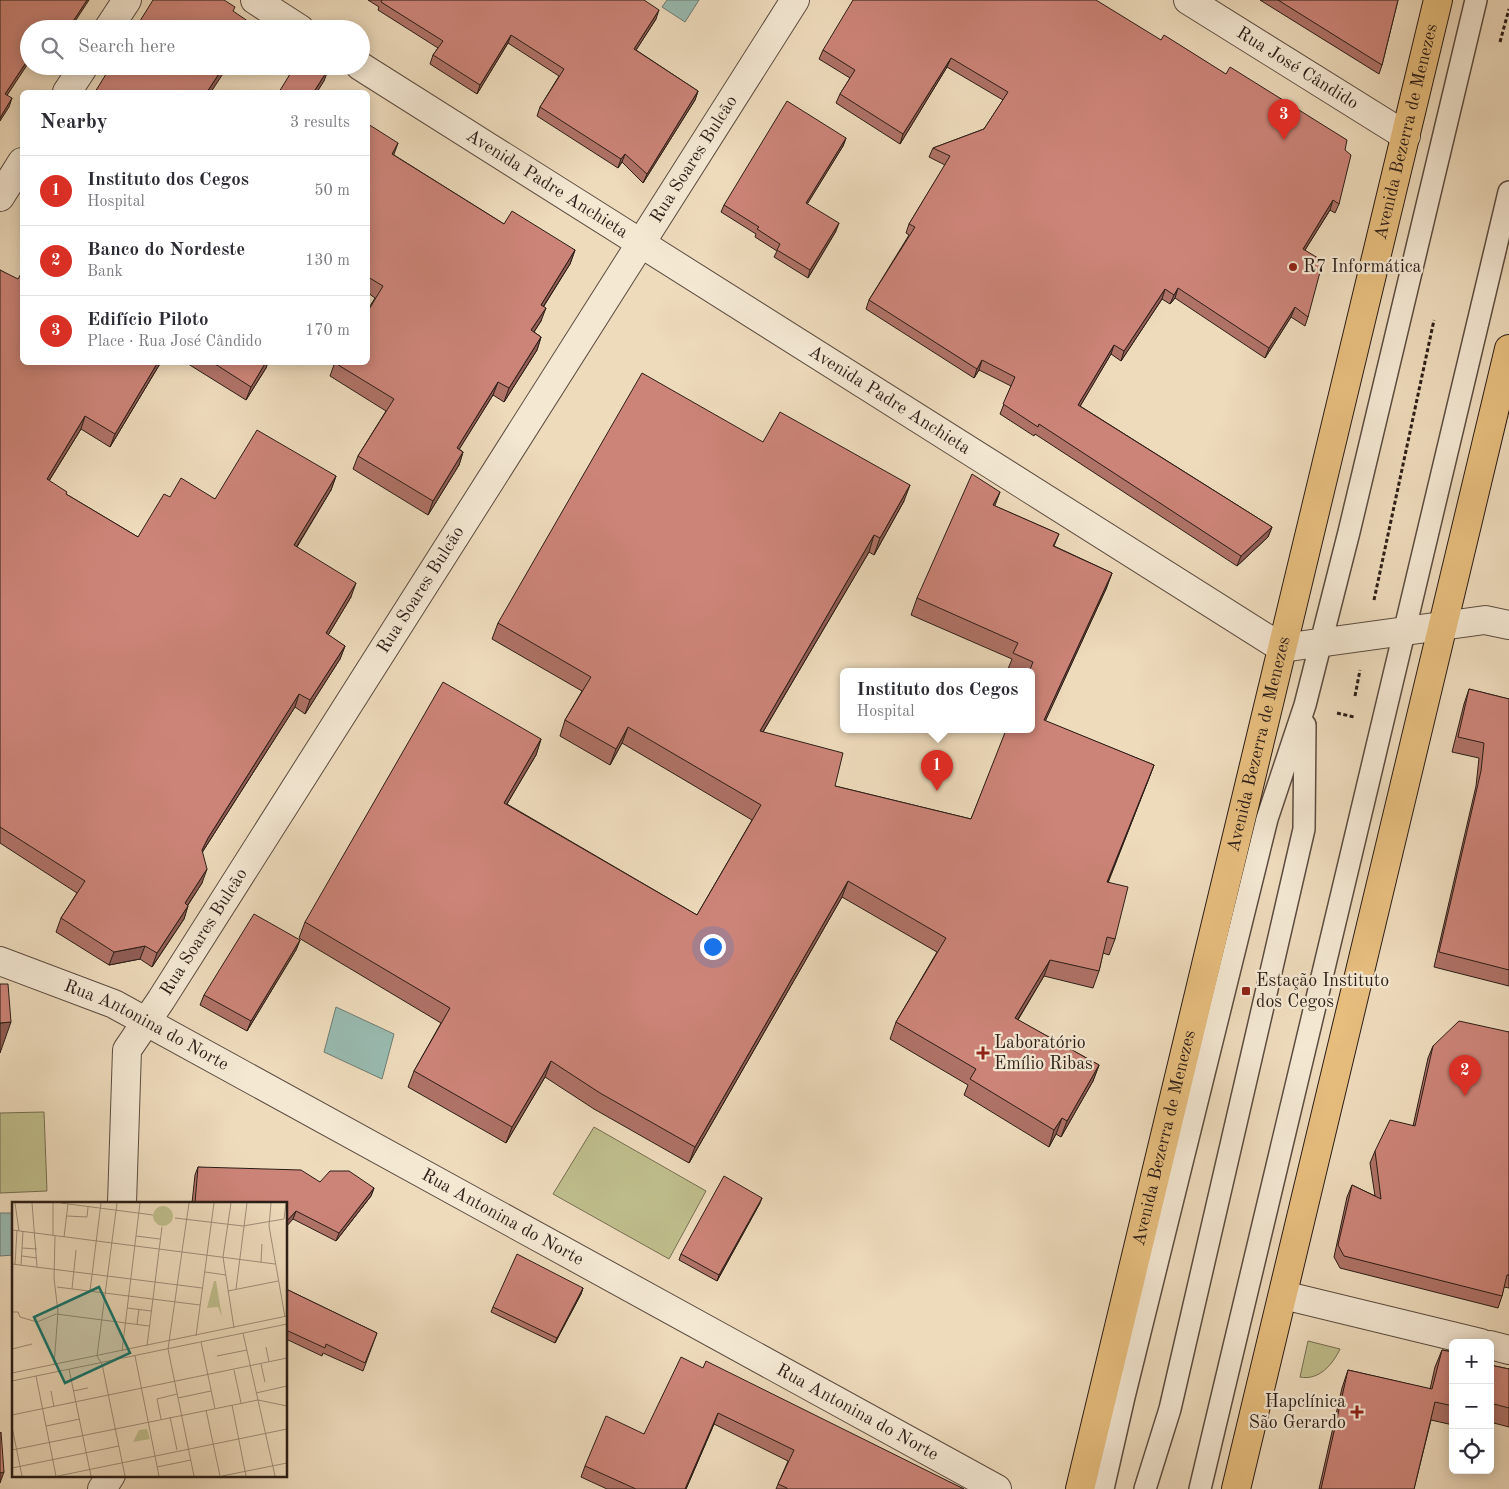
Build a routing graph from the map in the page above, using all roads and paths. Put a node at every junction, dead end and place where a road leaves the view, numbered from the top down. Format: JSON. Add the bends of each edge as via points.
{"nodes":[{"id":1,"x":127,"y":0,"type":"edge"},
{"id":2,"x":255,"y":0,"type":"edge"},
{"id":3,"x":795,"y":0,"type":"edge"},
{"id":4,"x":1188,"y":0,"type":"edge"},
{"id":5,"x":1438,"y":0,"type":"edge"},
{"id":6,"x":1476,"y":0,"type":"edge"},
{"id":7,"x":1509,"y":9,"type":"edge"},
{"id":8,"x":114,"y":20,"type":"edge"},
{"id":9,"x":286,"y":20,"type":"edge"},
{"id":10,"x":1499,"y":45,"type":"dead end"},
{"id":11,"x":370,"y":72,"type":"edge"},
{"id":12,"x":78,"y":75,"type":"edge"},
{"id":13,"x":68,"y":90,"type":"edge"},
{"id":14,"x":1406,"y":136,"type":"junction"},
{"id":15,"x":20,"y":165,"type":"edge"},
{"id":16,"x":1509,"y":192,"type":"edge"},
{"id":17,"x":0,"y":197,"type":"edge"},
{"id":18,"x":642,"y":244,"type":"junction"},
{"id":19,"x":1434,"y":318,"type":"dead end"},
{"id":20,"x":1509,"y":349,"type":"edge"},
{"id":21,"x":1378,"y":538,"type":"dead end"},
{"id":22,"x":1386,"y":540,"type":"junction"},
{"id":23,"x":1393,"y":542,"type":"dead end"},
{"id":24,"x":1443,"y":625,"type":"junction"},
{"id":25,"x":1509,"y":625,"type":"edge"},
{"id":26,"x":1404,"y":631,"type":"junction"},
{"id":27,"x":1367,"y":635,"type":"junction"},
{"id":28,"x":1321,"y":642,"type":"junction"},
{"id":29,"x":1282,"y":648,"type":"junction"},
{"id":30,"x":1354,"y":698,"type":"dead end"},
{"id":31,"x":1305,"y":705,"type":"junction"},
{"id":32,"x":1352,"y":707,"type":"dead end"},
{"id":33,"x":1348,"y":726,"type":"dead end"},
{"id":34,"x":0,"y":961,"type":"edge"},
{"id":35,"x":145,"y":1021,"type":"junction"},
{"id":36,"x":122,"y":1202,"type":"edge"},
{"id":37,"x":1283,"y":1295,"type":"junction"},
{"id":38,"x":1464,"y":1339,"type":"edge"},
{"id":39,"x":1494,"y":1346,"type":"edge"},
{"id":40,"x":1509,"y":1350,"type":"edge"},
{"id":41,"x":110,"y":1476,"type":"edge"},
{"id":42,"x":102,"y":1489,"type":"edge"},
{"id":43,"x":997,"y":1489,"type":"edge"},
{"id":44,"x":1080,"y":1489,"type":"edge"},
{"id":45,"x":1103,"y":1489,"type":"edge"},
{"id":46,"x":1144,"y":1489,"type":"edge"},
{"id":47,"x":1200,"y":1489,"type":"edge"},
{"id":48,"x":1236,"y":1489,"type":"edge"}],
"edges":[{"from":1,"to":8,"type":"street"},
{"from":2,"to":9,"type":"street"},
{"from":3,"to":18,"type":"street","name":"Rua Soares Bulcão"},
{"from":4,"to":14,"type":"street","name":"Rua José Cândido"},
{"from":5,"to":14,"type":"main road","name":"Avenida Bezerra de Menezes"},
{"from":6,"to":28,"type":"lane","name":"Avenida Bezerra de Menezes"},
{"from":7,"to":10,"type":"path"},
{"from":11,"to":18,"type":"street","name":"Avenida Padre Anchieta"},
{"from":12,"to":13,"type":"street"},
{"from":14,"to":29,"type":"main road","name":"Avenida Bezerra de Menezes"},
{"from":15,"to":17,"type":"street"},
{"from":16,"to":26,"type":"lane"},
{"from":18,"to":29,"type":"street","name":"Avenida Padre Anchieta"},
{"from":18,"to":35,"type":"street","name":"Rua Soares Bulcão"},
{"from":19,"to":22,"type":"path"},
{"from":20,"to":24,"type":"main road"},
{"from":21,"to":22,"type":"path"},
{"from":22,"to":23,"type":"path"},
{"from":22,"to":27,"type":"path"},
{"from":24,"to":25,"type":"street","via":[[1485,620]]},
{"from":24,"to":26,"type":"street"},
{"from":24,"to":37,"type":"main road"},
{"from":26,"to":27,"type":"street"},
{"from":26,"to":47,"type":"lane"},
{"from":27,"to":28,"type":"street"},
{"from":27,"to":30,"type":"path"},
{"from":28,"to":29,"type":"street"},
{"from":28,"to":31,"type":"lane","name":"Avenida Bezerra de Menezes"},
{"from":29,"to":44,"type":"main road","name":"Avenida Bezerra de Menezes"},
{"from":31,"to":45,"type":"lane","name":"Avenida Bezerra de Menezes","via":[[1267,819]]},
{"from":31,"to":46,"type":"lane","name":"Avenida Bezerra de Menezes","via":[[1304,829],[1170,1409]]},
{"from":32,"to":33,"type":"path"},
{"from":34,"to":35,"type":"street","name":"Rua Antonina do Norte","via":[[114,1004]]},
{"from":35,"to":36,"type":"street","name":"Rua Soares Bulcão","via":[[127,1050]]},
{"from":35,"to":43,"type":"street","name":"Rua Antonina do Norte"},
{"from":37,"to":38,"type":"street"},
{"from":37,"to":48,"type":"main road"},
{"from":39,"to":40,"type":"street"},
{"from":41,"to":42,"type":"street"}]}
